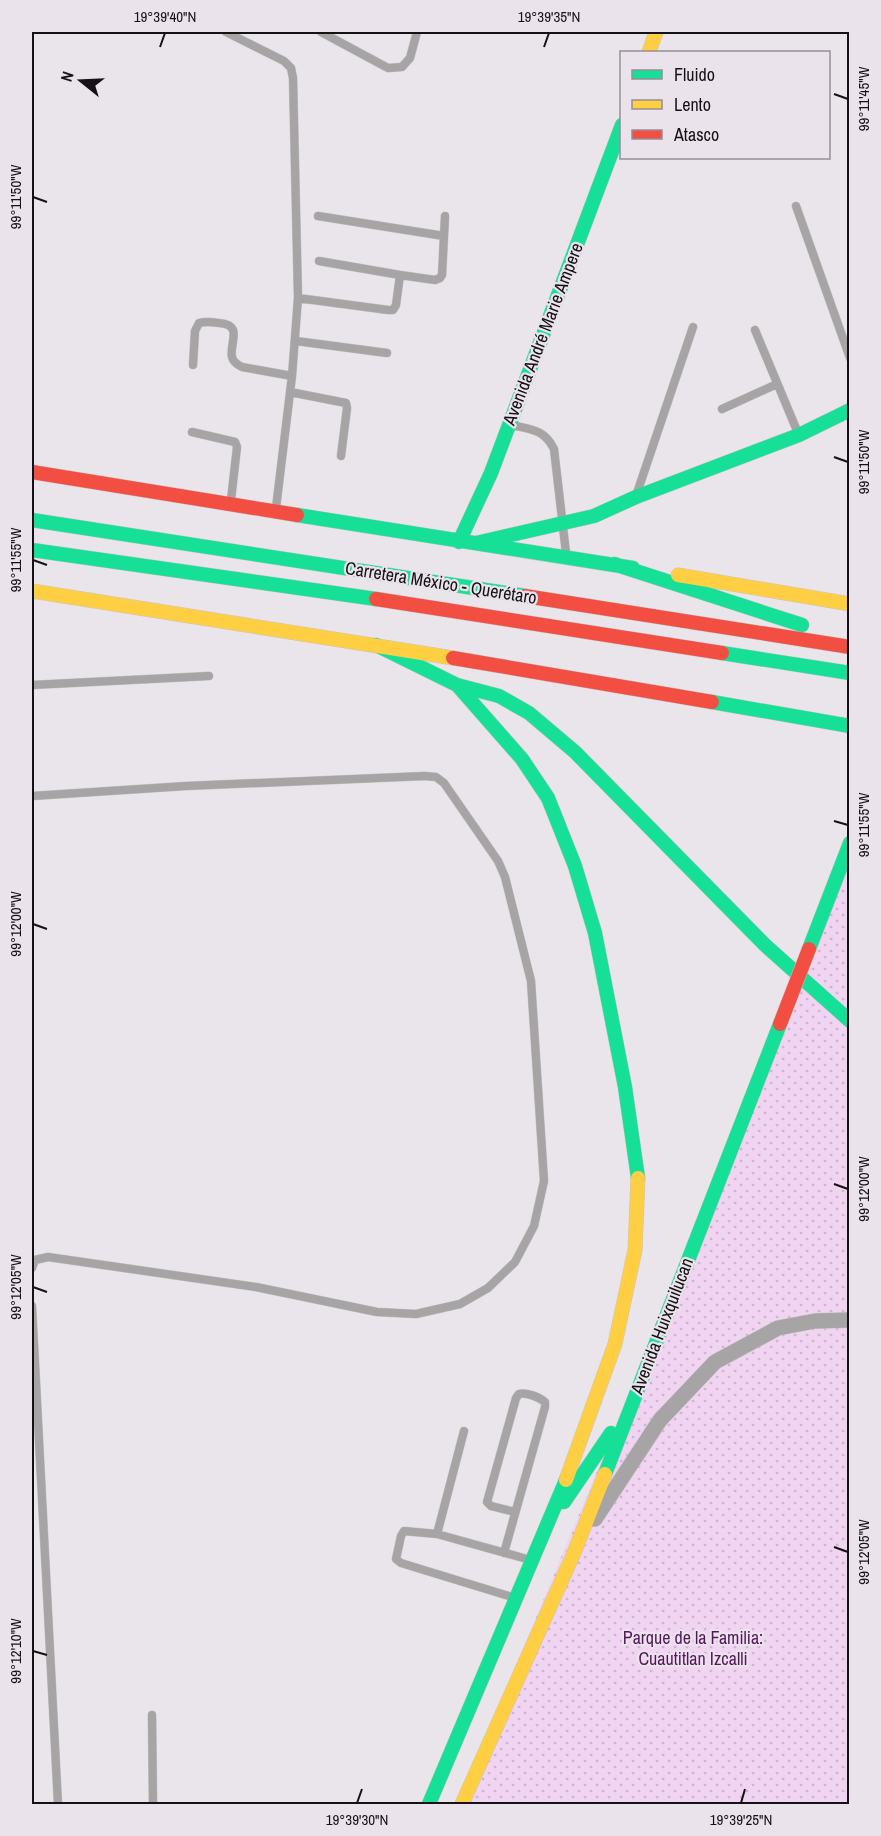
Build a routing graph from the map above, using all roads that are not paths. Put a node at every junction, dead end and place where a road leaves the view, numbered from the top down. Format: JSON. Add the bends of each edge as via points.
{"nodes":[{"id":1,"x":226,"y":32,"type":"edge"},
{"id":2,"x":321,"y":32,"type":"edge"},
{"id":3,"x":417,"y":32,"type":"edge"},
{"id":4,"x":657,"y":32,"type":"edge"},
{"id":5,"x":649,"y":51,"type":"edge"},
{"id":6,"x":620,"y":128,"type":"edge"},
{"id":7,"x":796,"y":206,"type":"dead end"},
{"id":8,"x":318,"y":216,"type":"dead end"},
{"id":9,"x":445,"y":216,"type":"dead end"},
{"id":10,"x":444,"y":236,"type":"junction"},
{"id":11,"x":319,"y":261,"type":"dead end"},
{"id":12,"x":400,"y":275,"type":"junction"},
{"id":13,"x":298,"y":298,"type":"junction"},
{"id":14,"x":693,"y":327,"type":"dead end"},
{"id":15,"x":755,"y":330,"type":"dead end"},
{"id":16,"x":296,"y":340,"type":"junction"},
{"id":17,"x":387,"y":354,"type":"dead end"},
{"id":18,"x":849,"y":358,"type":"edge"},
{"id":19,"x":193,"y":365,"type":"dead end"},
{"id":20,"x":292,"y":376,"type":"junction"},
{"id":21,"x":777,"y":384,"type":"junction"},
{"id":22,"x":290,"y":392,"type":"junction"},
{"id":23,"x":722,"y":409,"type":"dead end"},
{"id":24,"x":849,"y":410,"type":"edge"},
{"id":25,"x":509,"y":424,"type":"junction"},
{"id":26,"x":192,"y":432,"type":"dead end"},
{"id":27,"x":799,"y":435,"type":"junction"},
{"id":28,"x":341,"y":456,"type":"dead end"},
{"id":29,"x":32,"y":472,"type":"edge"},
{"id":30,"x":636,"y":497,"type":"junction"},
{"id":31,"x":230,"y":505,"type":"junction"},
{"id":32,"x":275,"y":512,"type":"junction"},
{"id":33,"x":32,"y":520,"type":"edge"},
{"id":34,"x":563,"y":523,"type":"junction"},
{"id":35,"x":466,"y":543,"type":"junction"},
{"id":36,"x":32,"y":550,"type":"edge"},
{"id":37,"x":566,"y":557,"type":"junction"},
{"id":38,"x":614,"y":564,"type":"junction"},
{"id":39,"x":32,"y":591,"type":"edge"},
{"id":40,"x":849,"y":604,"type":"edge"},
{"id":41,"x":849,"y":640,"type":"edge"},
{"id":42,"x":376,"y":645,"type":"junction"},
{"id":43,"x":849,"y":646,"type":"edge"},
{"id":44,"x":849,"y":673,"type":"edge"},
{"id":45,"x":209,"y":676,"type":"dead end"},
{"id":46,"x":32,"y":685,"type":"edge"},
{"id":47,"x":457,"y":685,"type":"junction"},
{"id":48,"x":849,"y":726,"type":"edge"},
{"id":49,"x":32,"y":796,"type":"edge"},
{"id":50,"x":849,"y":843,"type":"edge"},
{"id":51,"x":849,"y":1021,"type":"edge"},
{"id":52,"x":32,"y":1268,"type":"edge"},
{"id":53,"x":32,"y":1306,"type":"edge"},
{"id":54,"x":849,"y":1320,"type":"edge"},
{"id":55,"x":633,"y":1399,"type":"junction"},
{"id":56,"x":464,"y":1431,"type":"dead end"},
{"id":57,"x":515,"y":1512,"type":"junction"},
{"id":58,"x":543,"y":1533,"type":"junction"},
{"id":59,"x":436,"y":1534,"type":"junction"},
{"id":60,"x":504,"y":1553,"type":"junction"},
{"id":61,"x":574,"y":1553,"type":"junction"},
{"id":62,"x":531,"y":1560,"type":"junction"},
{"id":63,"x":516,"y":1598,"type":"junction"},
{"id":64,"x":152,"y":1715,"type":"dead end"},
{"id":65,"x":58,"y":1804,"type":"edge"},
{"id":66,"x":153,"y":1804,"type":"edge"},
{"id":67,"x":429,"y":1804,"type":"edge"},
{"id":68,"x":462,"y":1804,"type":"edge"}],
"edges":[{"from":1,"to":13,"type":"lane","via":[[291,68]]},
{"from":2,"to":3,"type":"lane","via":[[388,68],[402,67],[410,58]]},
{"from":4,"to":5,"type":"main road"},
{"from":6,"to":25,"type":"main road","name":"Avenida André Marie Ampere"},
{"from":7,"to":18,"type":"lane"},
{"from":8,"to":10,"type":"lane"},
{"from":9,"to":10,"type":"lane"},
{"from":10,"to":12,"type":"lane","via":[[440,278]]},
{"from":11,"to":12,"type":"lane"},
{"from":12,"to":13,"type":"lane","via":[[393,310]]},
{"from":13,"to":16,"type":"lane"},
{"from":14,"to":30,"type":"lane"},
{"from":15,"to":21,"type":"lane"},
{"from":16,"to":17,"type":"lane"},
{"from":16,"to":20,"type":"lane"},
{"from":19,"to":20,"type":"lane","via":[[199,323],[227,323],[234,334],[235,364]]},
{"from":20,"to":22,"type":"lane"},
{"from":21,"to":23,"type":"lane"},
{"from":21,"to":27,"type":"lane"},
{"from":22,"to":28,"type":"lane","via":[[346,403]]},
{"from":22,"to":32,"type":"lane"},
{"from":24,"to":27,"type":"main road"},
{"from":25,"to":34,"type":"lane","via":[[548,437],[554,449]]},
{"from":25,"to":35,"type":"main road","name":"Avenida André Marie Ampere"},
{"from":26,"to":31,"type":"lane","via":[[236,442]]},
{"from":27,"to":30,"type":"main road"},
{"from":29,"to":31,"type":"main road"},
{"from":30,"to":34,"type":"main road","via":[[594,516]]},
{"from":31,"to":32,"type":"main road"},
{"from":32,"to":35,"type":"main road"},
{"from":33,"to":43,"type":"main road","name":"Carretera México - Querétaro"},
{"from":34,"to":35,"type":"main road"},
{"from":34,"to":37,"type":"lane"},
{"from":35,"to":37,"type":"main road"},
{"from":36,"to":44,"type":"main road","name":"Carretera México - Querétaro"},
{"from":37,"to":38,"type":"main road"},
{"from":38,"to":40,"type":"main road"},
{"from":38,"to":41,"type":"main road"},
{"from":39,"to":42,"type":"main road"},
{"from":42,"to":47,"type":"main road"},
{"from":42,"to":48,"type":"main road"},
{"from":45,"to":46,"type":"lane"},
{"from":47,"to":51,"type":"main road","via":[[499,696],[529,713],[568,746],[765,945]]},
{"from":47,"to":58,"type":"main road","via":[[522,759],[548,798],[575,866],[597,944],[638,1172],[635,1250],[615,1344]]},
{"from":49,"to":52,"type":"lane","via":[[426,776],[444,783],[506,877],[531,981],[544,1181],[534,1227],[515,1262],[488,1288],[460,1304],[416,1314],[377,1312],[256,1287],[48,1257],[35,1260]]},
{"from":50,"to":55,"type":"main road","name":"Avenida Huixquilucan","bridge":true},
{"from":53,"to":65,"type":"lane"},
{"from":54,"to":61,"type":"street","via":[[778,1328],[715,1362],[660,1420]]},
{"from":55,"to":58,"type":"main road"},
{"from":55,"to":61,"type":"main road","name":"Avenida Huixquilucan"},
{"from":56,"to":59,"type":"lane"},
{"from":57,"to":57,"type":"lane","via":[[487,1502],[516,1398],[523,1393],[545,1402]]},
{"from":57,"to":60,"type":"lane"},
{"from":58,"to":62,"type":"main road"},
{"from":59,"to":60,"type":"lane"},
{"from":59,"to":63,"type":"lane","via":[[404,1531],[396,1558],[401,1563]]},
{"from":60,"to":62,"type":"lane"},
{"from":61,"to":68,"type":"main road","name":"Avenida Huixquilucan"},
{"from":62,"to":63,"type":"main road"},
{"from":63,"to":67,"type":"main road"},
{"from":64,"to":66,"type":"lane"}]}
